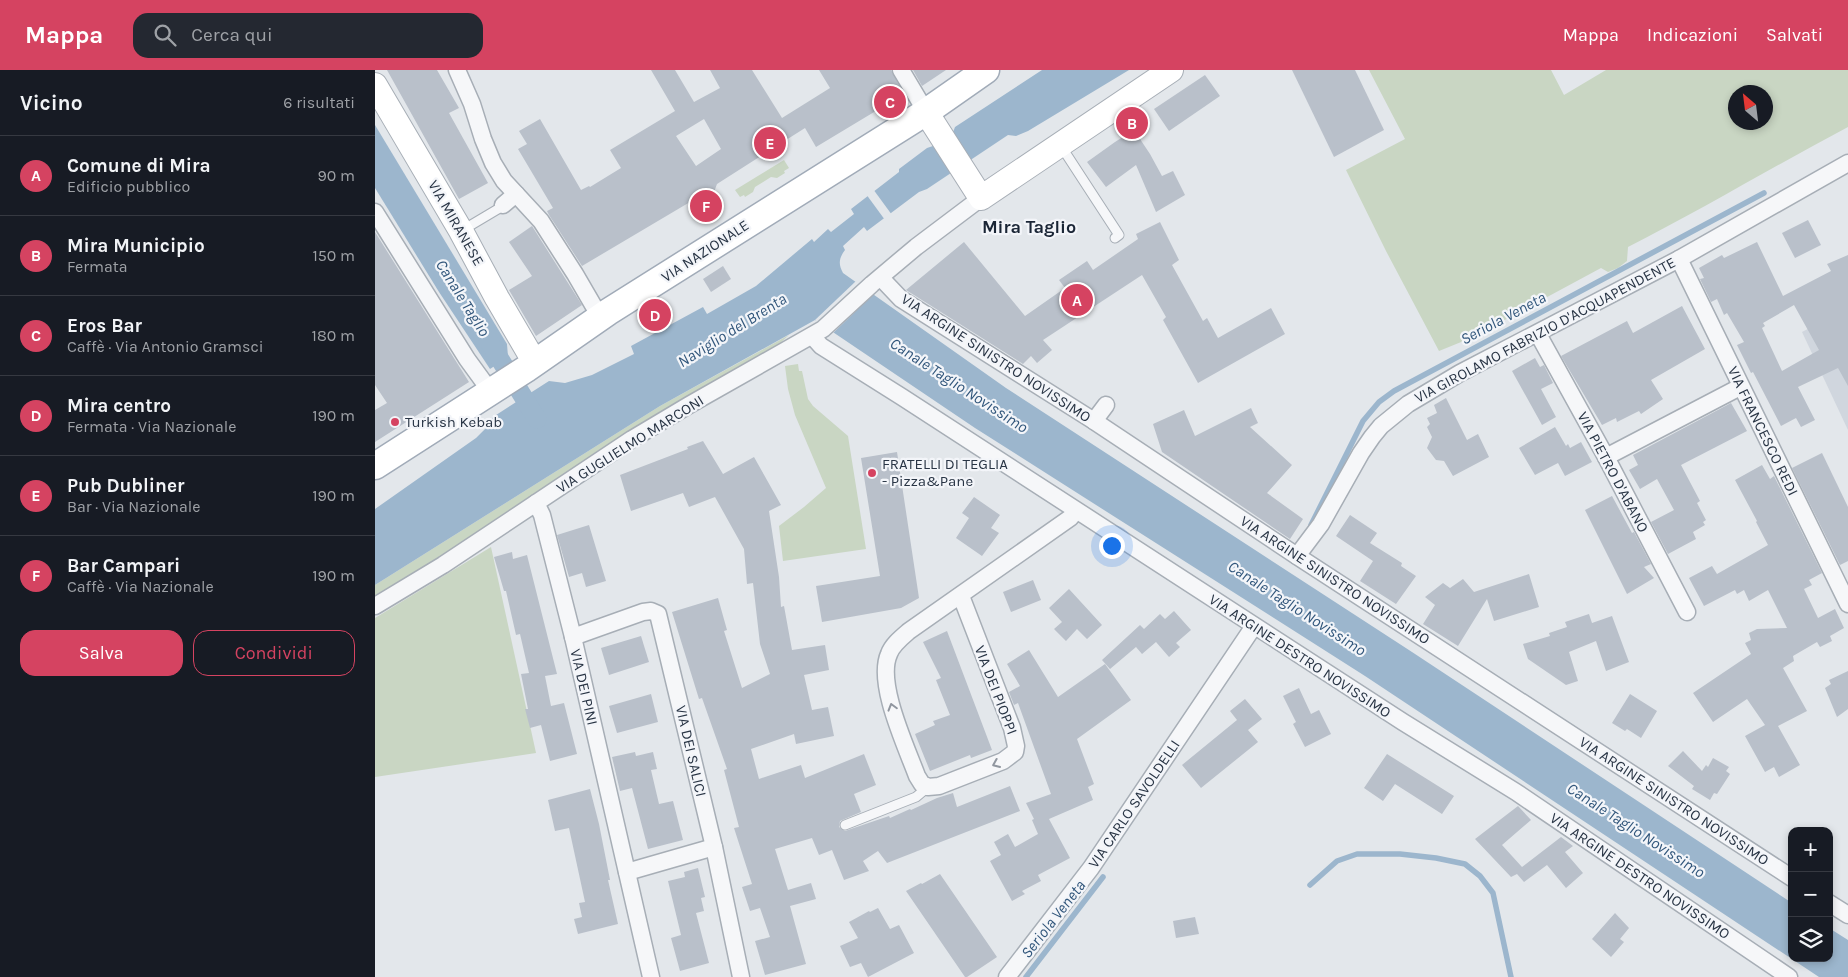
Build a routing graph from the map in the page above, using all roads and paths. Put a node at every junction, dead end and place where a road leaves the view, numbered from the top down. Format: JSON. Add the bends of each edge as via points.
{"nodes":[{"id":1,"x":457,"y":70,"type":"edge"},
{"id":2,"x":901,"y":70,"type":"edge"},
{"id":3,"x":986,"y":70,"type":"edge"},
{"id":4,"x":1171,"y":70,"type":"edge"},
{"id":5,"x":375,"y":84,"type":"edge"},
{"id":6,"x":926,"y":112,"type":"junction"},
{"id":7,"x":1061,"y":146,"type":"junction"},
{"id":8,"x":1848,"y":163,"type":"edge"},
{"id":9,"x":516,"y":194,"type":"junction"},
{"id":10,"x":981,"y":198,"type":"junction"},
{"id":11,"x":501,"y":207,"type":"joint"},
{"id":12,"x":375,"y":212,"type":"edge"},
{"id":13,"x":461,"y":231,"type":"junction"},
{"id":14,"x":1115,"y":238,"type":"dead end"},
{"id":15,"x":1679,"y":259,"type":"junction"},
{"id":16,"x":881,"y":278,"type":"junction"},
{"id":17,"x":600,"y":318,"type":"junction"},
{"id":18,"x":818,"y":333,"type":"junction"},
{"id":19,"x":1538,"y":334,"type":"junction"},
{"id":20,"x":531,"y":366,"type":"junction"},
{"id":21,"x":1740,"y":387,"type":"junction"},
{"id":22,"x":493,"y":391,"type":"junction"},
{"id":23,"x":1106,"y":404,"type":"dead end"},
{"id":24,"x":1094,"y":421,"type":"junction"},
{"id":25,"x":1606,"y":458,"type":"junction"},
{"id":26,"x":375,"y":466,"type":"edge"},
{"id":27,"x":536,"y":503,"type":"junction"},
{"id":28,"x":1076,"y":511,"type":"junction"},
{"id":29,"x":1297,"y":556,"type":"junction"},
{"id":30,"x":961,"y":596,"type":"junction"},
{"id":31,"x":1848,"y":604,"type":"edge"},
{"id":32,"x":375,"y":606,"type":"edge"},
{"id":33,"x":1687,"y":612,"type":"dead end"},
{"id":34,"x":1253,"y":626,"type":"junction"},
{"id":35,"x":573,"y":637,"type":"junction"},
{"id":36,"x":928,"y":787,"type":"junction"},
{"id":37,"x":845,"y":825,"type":"dead end"},
{"id":38,"x":714,"y":847,"type":"junction"},
{"id":39,"x":627,"y":872,"type":"junction"},
{"id":40,"x":1788,"y":875,"type":"edge"},
{"id":41,"x":1833,"y":906,"type":"edge"},
{"id":42,"x":1848,"y":915,"type":"edge"},
{"id":43,"x":651,"y":977,"type":"edge"},
{"id":44,"x":741,"y":977,"type":"edge"},
{"id":45,"x":1007,"y":977,"type":"edge"},
{"id":46,"x":1789,"y":977,"type":"edge"}],
"edges":[{"from":1,"to":9,"type":"street","via":[[493,163]]},
{"from":2,"to":6,"type":"street"},
{"from":3,"to":6,"type":"main road","name":"VIA NAZIONALE"},
{"from":4,"to":7,"type":"street"},
{"from":5,"to":13,"type":"street","name":"VIA MIRANESE"},
{"from":6,"to":10,"type":"street"},
{"from":6,"to":17,"type":"main road","name":"VIA NAZIONALE"},
{"from":7,"to":10,"type":"street"},
{"from":7,"to":14,"type":"lane","via":[[1119,235]]},
{"from":8,"to":15,"type":"street","name":"VIA GIROLAMO FABRIZIO D'ACQUAPENDENTE"},
{"from":9,"to":11,"type":"street"},
{"from":9,"to":17,"type":"street","via":[[536,215]]},
{"from":10,"to":16,"type":"street","name":"VIA GUGLIELMO MARCONI"},
{"from":11,"to":13,"type":"lane"},
{"from":12,"to":22,"type":"street","via":[[467,359]]},
{"from":13,"to":20,"type":"street","name":"VIA MIRANESE"},
{"from":15,"to":19,"type":"street","name":"VIA GIROLAMO FABRIZIO D'ACQUAPENDENTE"},
{"from":15,"to":21,"type":"street","name":"VIA FRANCESCO REDI"},
{"from":16,"to":18,"type":"street","name":"VIA GUGLIELMO MARCONI"},
{"from":16,"to":24,"type":"street","name":"VIA ARGINE SINISTRO NOVISSIMO","via":[[901,299]]},
{"from":17,"to":20,"type":"main road","name":"VIA NAZIONALE"},
{"from":18,"to":27,"type":"street","name":"VIA GUGLIELMO MARCONI","via":[[632,439]]},
{"from":18,"to":28,"type":"street","name":"VIA ARGINE DESTRO NOVISSIMO","via":[[821,346]]},
{"from":19,"to":25,"type":"street","name":"VIA PIETRO D'ABANO"},
{"from":19,"to":29,"type":"street","name":"VIA GIROLAMO FABRIZIO D'ACQUAPENDENTE","via":[[1460,373],[1408,404],[1381,426],[1361,453],[1321,524]]},
{"from":20,"to":22,"type":"main road","name":"VIA NAZIONALE"},
{"from":21,"to":25,"type":"street"},
{"from":21,"to":31,"type":"street","name":"VIA FRANCESCO REDI"},
{"from":22,"to":26,"type":"main road","name":"VIA NAZIONALE"},
{"from":23,"to":24,"type":"street"},
{"from":24,"to":29,"type":"street","name":"VIA ARGINE SINISTRO NOVISSIMO"},
{"from":25,"to":33,"type":"street","name":"VIA PIETRO D'ABANO"},
{"from":27,"to":32,"type":"street","name":"VIA GUGLIELMO MARCONI"},
{"from":27,"to":35,"type":"street","name":"VIA DEI PINI","via":[[542,515]]},
{"from":28,"to":30,"type":"street"},
{"from":28,"to":34,"type":"street","name":"VIA ARGINE DESTRO NOVISSIMO"},
{"from":29,"to":40,"type":"street","name":"VIA ARGINE SINISTRO NOVISSIMO"},
{"from":36,"to":30,"type":"street","one_way":true,"via":[[917,776],[891,705],[885,664],[889,652],[909,630]]},
{"from":30,"to":36,"type":"street","name":"VIA DEI PIOPPI","one_way":true,"via":[[1012,728],[1015,752],[1003,761],[939,786]]},
{"from":34,"to":45,"type":"street","name":"VIA CARLO SAVOLDELLI","via":[[1091,868]]},
{"from":34,"to":46,"type":"street","name":"VIA ARGINE DESTRO NOVISSIMO","via":[[1516,792]]},
{"from":35,"to":38,"type":"street","name":"VIA DEI SALICI","via":[[643,612],[658,614]]},
{"from":35,"to":39,"type":"street","name":"VIA DEI PINI"},
{"from":36,"to":37,"type":"lane","name":"VIA DEI PIOPPI","via":[[916,797]]},
{"from":38,"to":39,"type":"street"},
{"from":38,"to":44,"type":"street","name":"VIA DEI SALICI"},
{"from":39,"to":43,"type":"street","name":"VIA DEI PINI"},
{"from":41,"to":42,"type":"street"}]}
